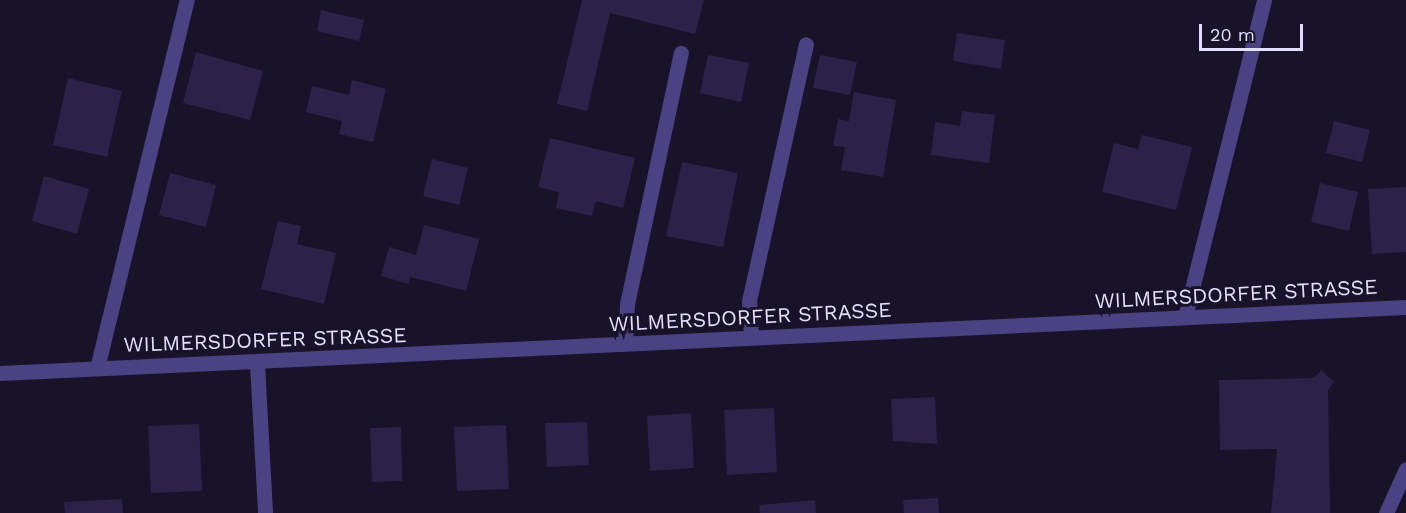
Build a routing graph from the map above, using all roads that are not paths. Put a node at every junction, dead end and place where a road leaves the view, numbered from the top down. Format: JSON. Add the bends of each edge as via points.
{"nodes":[{"id":1,"x":187,"y":0,"type":"edge"},
{"id":2,"x":1264,"y":0,"type":"edge"},
{"id":3,"x":806,"y":44,"type":"dead end"},
{"id":4,"x":681,"y":53,"type":"dead end"},
{"id":5,"x":1406,"y":307,"type":"edge"},
{"id":6,"x":1185,"y":317,"type":"junction"},
{"id":7,"x":751,"y":337,"type":"junction"},
{"id":8,"x":625,"y":343,"type":"junction"},
{"id":9,"x":257,"y":364,"type":"junction"},
{"id":10,"x":97,"y":368,"type":"junction"},
{"id":11,"x":0,"y":373,"type":"edge"},
{"id":12,"x":1406,"y":469,"type":"edge"},
{"id":13,"x":265,"y":513,"type":"edge"},
{"id":14,"x":1386,"y":513,"type":"edge"}],
"edges":[{"from":1,"to":10,"type":"street","name":"WILMERSDORFER STRASSE"},
{"from":2,"to":6,"type":"street"},
{"from":3,"to":7,"type":"street","via":[[749,301]]},
{"from":4,"to":8,"type":"street","via":[[627,304]]},
{"from":5,"to":6,"type":"street","name":"WILMERSDORFER STRASSE"},
{"from":6,"to":7,"type":"street","name":"WILMERSDORFER STRASSE"},
{"from":7,"to":8,"type":"street","name":"WILMERSDORFER STRASSE"},
{"from":8,"to":9,"type":"street","name":"WILMERSDORFER STRASSE"},
{"from":9,"to":10,"type":"street","name":"WILMERSDORFER STRASSE"},
{"from":9,"to":13,"type":"street"},
{"from":10,"to":11,"type":"street","name":"WILMERSDORFER STRASSE"},
{"from":12,"to":14,"type":"street"}]}
